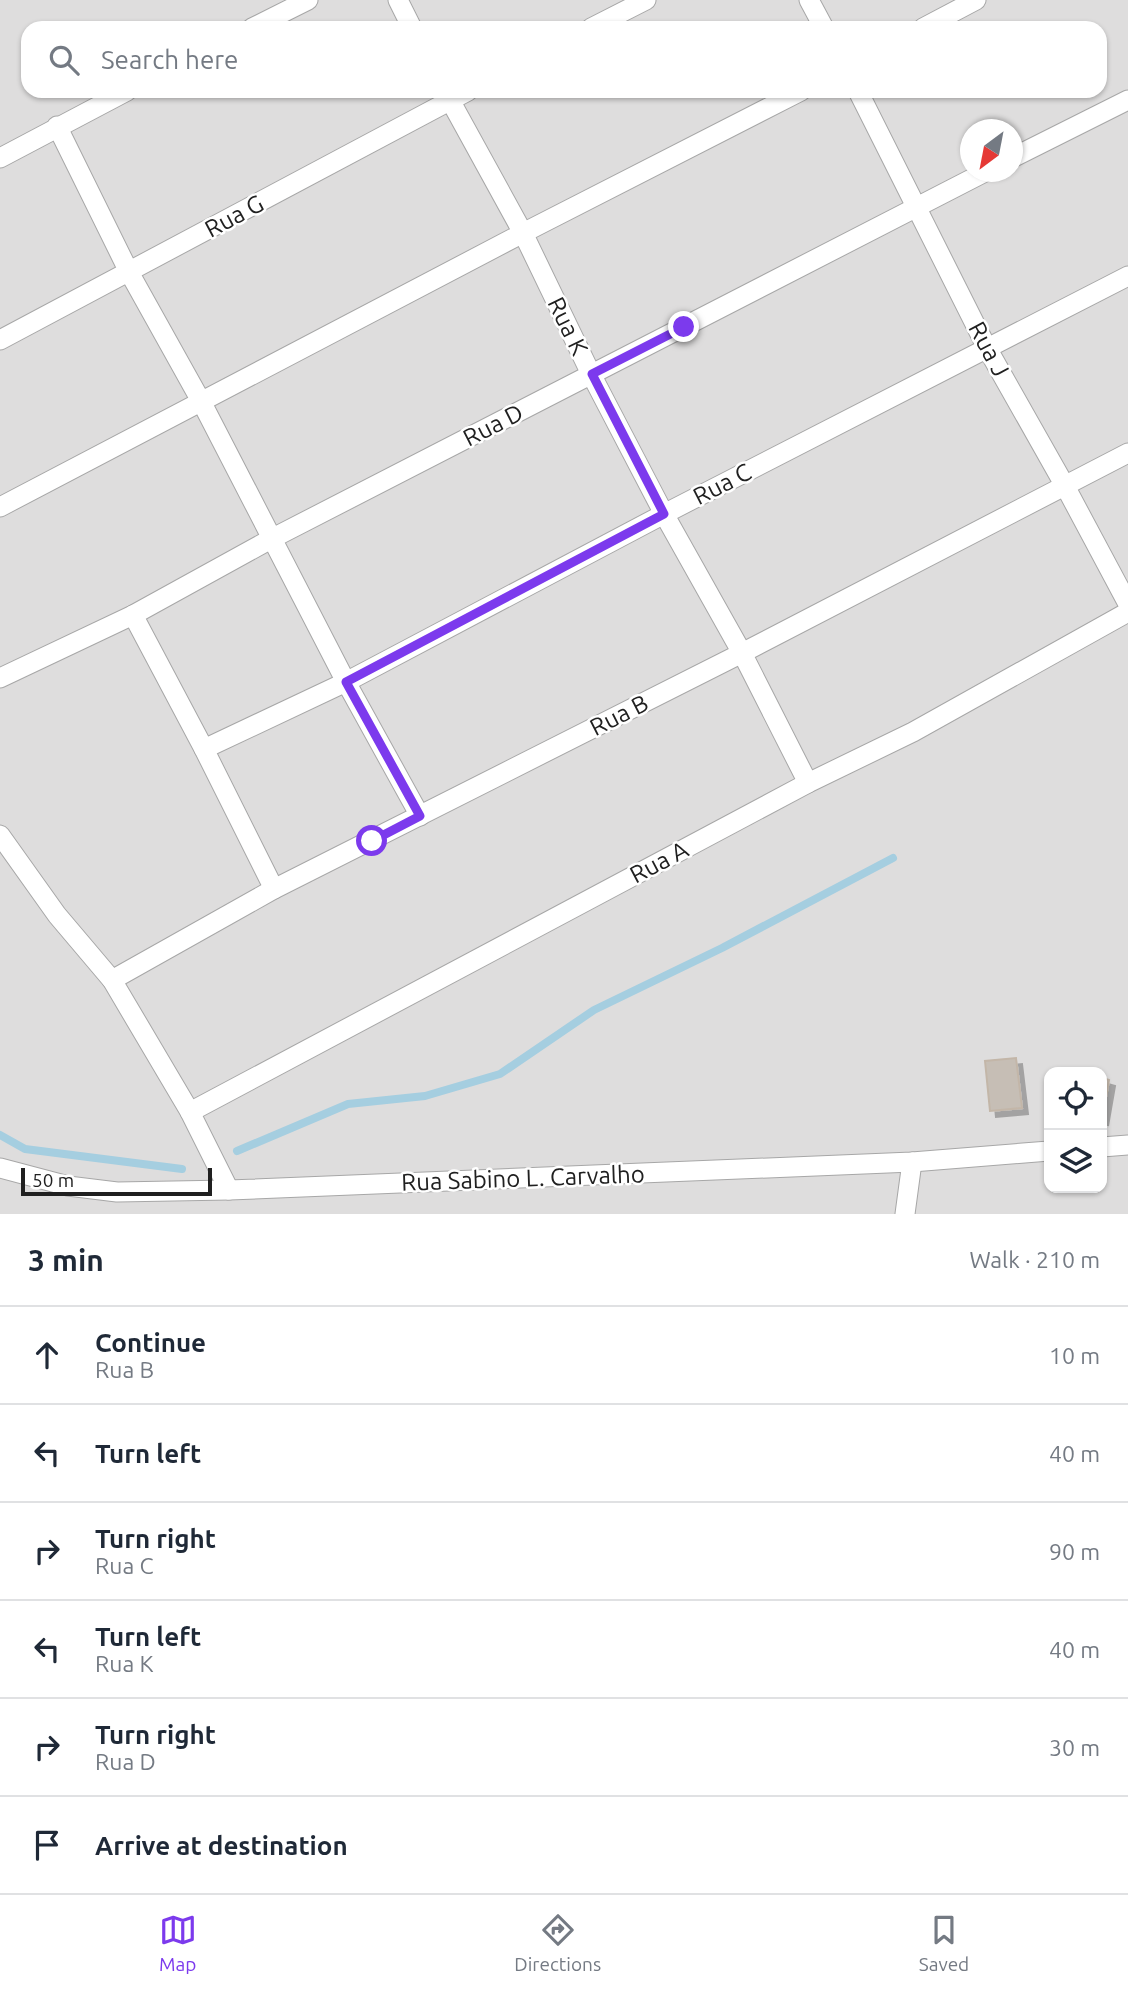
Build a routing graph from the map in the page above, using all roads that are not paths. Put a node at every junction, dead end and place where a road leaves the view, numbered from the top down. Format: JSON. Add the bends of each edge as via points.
{"nodes":[{"id":1,"x":308,"y":0,"type":"edge"},
{"id":2,"x":398,"y":0,"type":"edge"},
{"id":3,"x":646,"y":0,"type":"edge"},
{"id":4,"x":809,"y":0,"type":"edge"},
{"id":5,"x":976,"y":0,"type":"edge"},
{"id":6,"x":266,"y":21,"type":"edge"},
{"id":7,"x":408,"y":21,"type":"edge"},
{"id":8,"x":605,"y":21,"type":"edge"},
{"id":9,"x":820,"y":21,"type":"edge"},
{"id":10,"x":936,"y":21,"type":"edge"},
{"id":11,"x":113,"y":98,"type":"edge"},
{"id":12,"x":443,"y":98,"type":"edge"},
{"id":13,"x":448,"y":98,"type":"edge"},
{"id":14,"x":787,"y":98,"type":"edge"},
{"id":15,"x":861,"y":98,"type":"edge"},
{"id":16,"x":1128,"y":100,"type":"edge"},
{"id":17,"x":57,"y":126,"type":"junction"},
{"id":18,"x":1023,"y":153,"type":"edge"},
{"id":19,"x":0,"y":158,"type":"edge"},
{"id":20,"x":965,"y":182,"type":"edge"},
{"id":21,"x":915,"y":207,"type":"junction"},
{"id":22,"x":523,"y":233,"type":"junction"},
{"id":23,"x":129,"y":272,"type":"junction"},
{"id":24,"x":1128,"y":276,"type":"edge"},
{"id":25,"x":0,"y":340,"type":"edge"},
{"id":26,"x":987,"y":348,"type":"junction"},
{"id":27,"x":592,"y":374,"type":"junction"},
{"id":28,"x":202,"y":403,"type":"junction"},
{"id":29,"x":1128,"y":453,"type":"edge"},
{"id":30,"x":1065,"y":486,"type":"junction"},
{"id":31,"x":0,"y":507,"type":"edge"},
{"id":32,"x":664,"y":514,"type":"junction"},
{"id":33,"x":271,"y":539,"type":"junction"},
{"id":34,"x":1128,"y":604,"type":"edge"},
{"id":35,"x":1128,"y":612,"type":"edge"},
{"id":36,"x":133,"y":615,"type":"junction"},
{"id":37,"x":742,"y":653,"type":"junction"},
{"id":38,"x":0,"y":678,"type":"edge"},
{"id":39,"x":346,"y":682,"type":"junction"},
{"id":40,"x":204,"y":749,"type":"junction"},
{"id":41,"x":808,"y":783,"type":"junction"},
{"id":42,"x":420,"y":816,"type":"junction"},
{"id":43,"x":0,"y":835,"type":"edge"},
{"id":44,"x":274,"y":889,"type":"junction"},
{"id":45,"x":112,"y":980,"type":"junction"},
{"id":46,"x":190,"y":1112,"type":"junction"},
{"id":47,"x":1128,"y":1145,"type":"edge"},
{"id":48,"x":1107,"y":1147,"type":"edge"},
{"id":49,"x":1044,"y":1151,"type":"edge"},
{"id":50,"x":912,"y":1162,"type":"junction"},
{"id":51,"x":0,"y":1168,"type":"edge"},
{"id":52,"x":229,"y":1190,"type":"junction"},
{"id":53,"x":905,"y":1214,"type":"edge"}],
"edges":[{"from":1,"to":6,"type":"street"},
{"from":2,"to":7,"type":"street"},
{"from":3,"to":8,"type":"street"},
{"from":4,"to":9,"type":"street"},
{"from":5,"to":10,"type":"street"},
{"from":11,"to":17,"type":"street"},
{"from":12,"to":23,"type":"street","name":"Rua G"},
{"from":13,"to":22,"type":"street","name":"Rua K"},
{"from":14,"to":22,"type":"street"},
{"from":15,"to":21,"type":"street","name":"Rua J"},
{"from":16,"to":18,"type":"street"},
{"from":17,"to":19,"type":"street"},
{"from":17,"to":23,"type":"street"},
{"from":20,"to":21,"type":"street","name":"Rua D"},
{"from":21,"to":26,"type":"street","name":"Rua J"},
{"from":21,"to":27,"type":"street","name":"Rua D"},
{"from":22,"to":27,"type":"street","name":"Rua K"},
{"from":22,"to":28,"type":"street"},
{"from":23,"to":25,"type":"street","name":"Rua G"},
{"from":23,"to":28,"type":"street"},
{"from":24,"to":26,"type":"street","name":"Rua C"},
{"from":26,"to":30,"type":"street","name":"Rua J"},
{"from":26,"to":32,"type":"street","name":"Rua C"},
{"from":27,"to":32,"type":"street","name":"Rua K"},
{"from":27,"to":33,"type":"street","name":"Rua D"},
{"from":28,"to":31,"type":"street"},
{"from":28,"to":33,"type":"street"},
{"from":29,"to":30,"type":"street","name":"Rua B"},
{"from":30,"to":34,"type":"street","name":"Rua J"},
{"from":30,"to":37,"type":"street","name":"Rua B"},
{"from":32,"to":37,"type":"street","name":"Rua K"},
{"from":32,"to":39,"type":"street","name":"Rua C"},
{"from":33,"to":36,"type":"street","name":"Rua D"},
{"from":33,"to":39,"type":"street"},
{"from":35,"to":41,"type":"street","name":"Rua A","via":[[914,732]]},
{"from":36,"to":38,"type":"street","name":"Rua D"},
{"from":36,"to":40,"type":"street"},
{"from":37,"to":41,"type":"street","name":"Rua K"},
{"from":37,"to":42,"type":"street","name":"Rua B"},
{"from":39,"to":40,"type":"street","name":"Rua C"},
{"from":39,"to":42,"type":"street"},
{"from":40,"to":44,"type":"street"},
{"from":41,"to":46,"type":"street","name":"Rua A"},
{"from":42,"to":44,"type":"street","name":"Rua B"},
{"from":43,"to":45,"type":"street","via":[[57,915]]},
{"from":44,"to":45,"type":"street","name":"Rua B"},
{"from":45,"to":46,"type":"street"},
{"from":46,"to":52,"type":"street"},
{"from":47,"to":48,"type":"street"},
{"from":49,"to":50,"type":"street","name":"Rua Sabino L. Carvalho"},
{"from":50,"to":52,"type":"street","name":"Rua Sabino L. Carvalho"},
{"from":50,"to":53,"type":"street"},
{"from":51,"to":52,"type":"street","name":"Rua Sabino L. Carvalho","via":[[68,1186],[117,1192]]}]}
